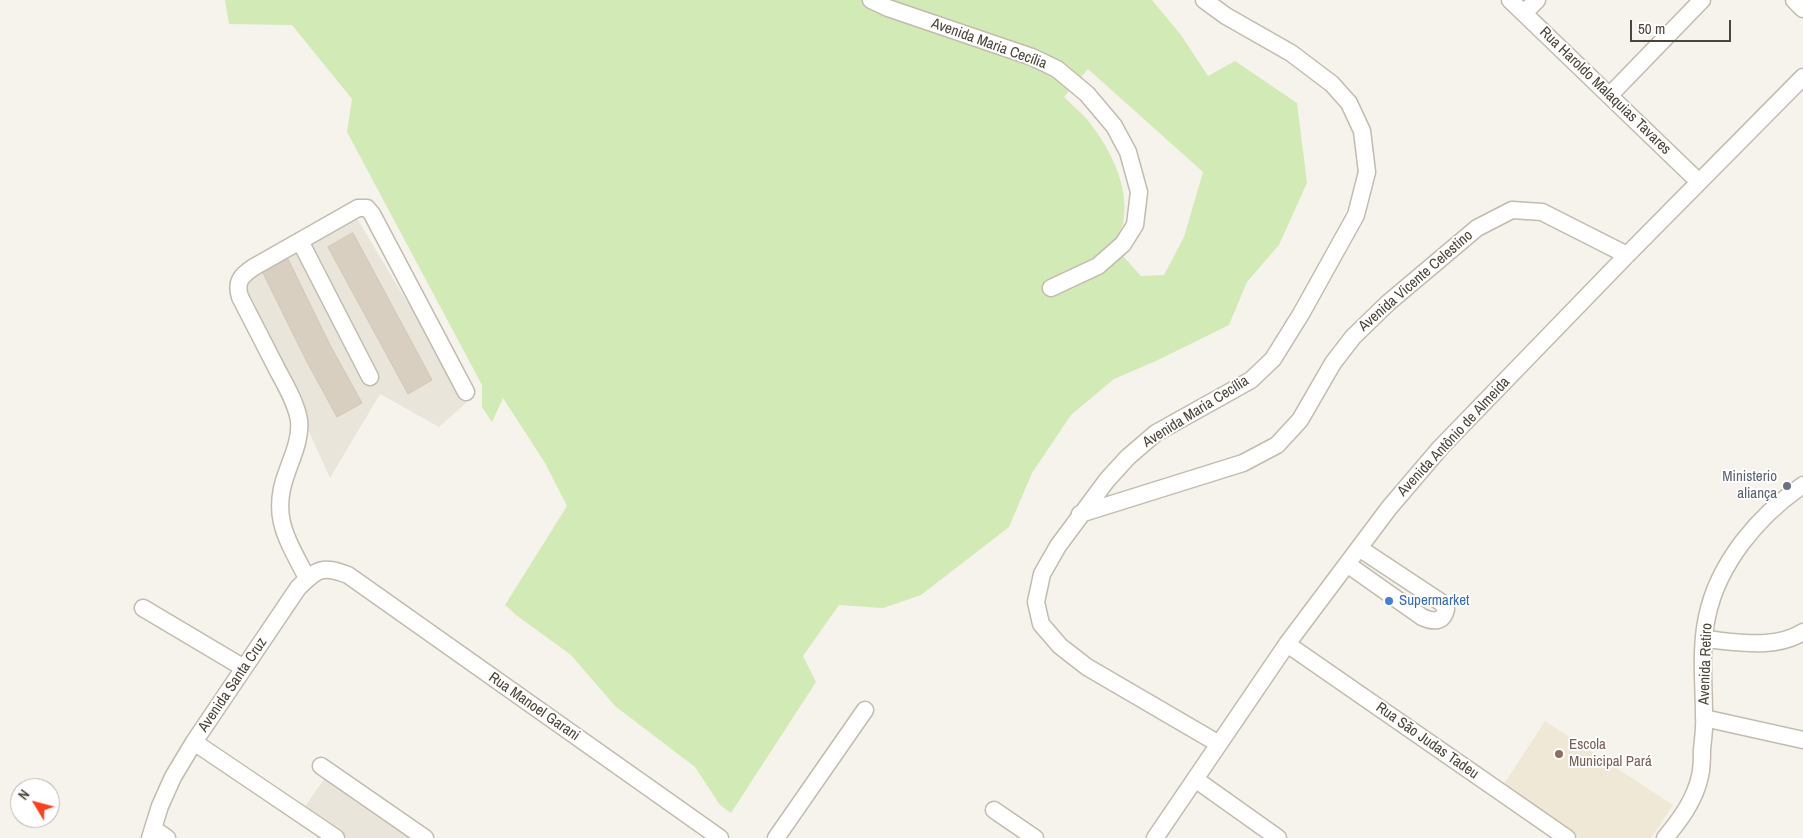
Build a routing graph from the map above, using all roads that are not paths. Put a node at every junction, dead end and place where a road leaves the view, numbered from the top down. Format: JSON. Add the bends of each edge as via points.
{"nodes":[{"id":1,"x":871,"y":0,"type":"edge"},
{"id":2,"x":1204,"y":0,"type":"edge"},
{"id":3,"x":1510,"y":0,"type":"edge"},
{"id":4,"x":1537,"y":0,"type":"edge"},
{"id":5,"x":1702,"y":0,"type":"edge"},
{"id":6,"x":1794,"y":0,"type":"edge"},
{"id":7,"x":1803,"y":9,"type":"edge"},
{"id":8,"x":1524,"y":13,"type":"junction"},
{"id":9,"x":1803,"y":77,"type":"edge"},
{"id":10,"x":1610,"y":96,"type":"junction"},
{"id":11,"x":1700,"y":182,"type":"junction"},
{"id":12,"x":300,"y":241,"type":"junction"},
{"id":13,"x":1627,"y":255,"type":"junction"},
{"id":14,"x":1051,"y":288,"type":"dead end"},
{"id":15,"x":370,"y":377,"type":"dead end"},
{"id":16,"x":466,"y":392,"type":"dead end"},
{"id":17,"x":1803,"y":485,"type":"edge"},
{"id":18,"x":1080,"y":514,"type":"junction"},
{"id":19,"x":1359,"y":548,"type":"junction"},
{"id":20,"x":1347,"y":564,"type":"junction"},
{"id":21,"x":348,"y":575,"type":"joint"},
{"id":22,"x":307,"y":578,"type":"junction"},
{"id":23,"x":143,"y":608,"type":"dead end"},
{"id":24,"x":1803,"y":632,"type":"edge"},
{"id":25,"x":1704,"y":640,"type":"junction"},
{"id":26,"x":1287,"y":644,"type":"junction"},
{"id":27,"x":244,"y":668,"type":"junction"},
{"id":28,"x":865,"y":710,"type":"dead end"},
{"id":29,"x":1704,"y":718,"type":"junction"},
{"id":30,"x":1803,"y":740,"type":"edge"},
{"id":31,"x":194,"y":742,"type":"junction"},
{"id":32,"x":1219,"y":744,"type":"junction"},
{"id":33,"x":321,"y":766,"type":"dead end"},
{"id":34,"x":1195,"y":779,"type":"junction"},
{"id":35,"x":994,"y":810,"type":"dead end"},
{"id":36,"x":157,"y":835,"type":"edge"},
{"id":37,"x":336,"y":838,"type":"edge"},
{"id":38,"x":425,"y":838,"type":"edge"},
{"id":39,"x":720,"y":838,"type":"edge"},
{"id":40,"x":776,"y":838,"type":"edge"},
{"id":41,"x":1035,"y":838,"type":"edge"},
{"id":42,"x":1155,"y":838,"type":"edge"},
{"id":43,"x":1278,"y":838,"type":"edge"},
{"id":44,"x":1567,"y":838,"type":"edge"},
{"id":45,"x":1665,"y":838,"type":"edge"}],
"edges":[{"from":1,"to":14,"type":"street","name":"Avenida Maria Cecília","via":[[1032,56],[1057,69],[1087,94],[1114,126],[1128,152],[1139,192],[1135,225],[1123,244],[1098,266]]},
{"from":2,"to":18,"type":"street","name":"Avenida Maria Cecília","via":[[1291,53],[1332,84],[1349,103],[1362,131],[1367,172],[1356,215],[1302,314],[1273,359],[1250,380],[1156,434],[1128,457]]},
{"from":3,"to":8,"type":"street","name":"Rua Haroldo Malaquias Tavares"},
{"from":4,"to":8,"type":"street"},
{"from":5,"to":10,"type":"street"},
{"from":6,"to":7,"type":"street"},
{"from":8,"to":10,"type":"street","name":"Rua Haroldo Malaquias Tavares"},
{"from":9,"to":11,"type":"street","name":"Avenida Antônio de Almeida"},
{"from":10,"to":11,"type":"street","name":"Rua Haroldo Malaquias Tavares"},
{"from":11,"to":13,"type":"street","name":"Avenida Antônio de Almeida"},
{"from":12,"to":15,"type":"street"},
{"from":12,"to":16,"type":"street","via":[[358,208],[370,210]]},
{"from":12,"to":22,"type":"street","via":[[249,270],[240,279],[238,288],[290,394],[298,418],[296,446],[279,501],[282,525]]},
{"from":13,"to":18,"type":"street","name":"Avenida Vicente Celestino","via":[[1542,212],[1512,210],[1477,228],[1388,302],[1353,337],[1333,363],[1300,420],[1277,444],[1243,463]]},
{"from":13,"to":19,"type":"street","name":"Avenida Antônio de Almeida","via":[[1441,447]]},
{"from":17,"to":25,"type":"street","name":"Avenida Retiro","via":[[1763,519],[1734,555],[1717,585]]},
{"from":18,"to":32,"type":"street","name":"Avenida Maria Cecília","via":[[1042,574],[1036,602],[1041,624],[1060,646],[1087,667]]},
{"from":19,"to":20,"type":"street","name":"Avenida Antônio de Almeida"},
{"from":19,"to":20,"type":"street","via":[[1442,603],[1445,615],[1436,621],[1422,616]]},
{"from":20,"to":26,"type":"street","name":"Avenida Antônio de Almeida"},
{"from":21,"to":22,"type":"street","name":"Avenida Santa Cruz","via":[[330,568]]},
{"from":21,"to":39,"type":"street","name":"Rua Manoel Garani"},
{"from":22,"to":27,"type":"street","name":"Avenida Santa Cruz"},
{"from":23,"to":27,"type":"street"},
{"from":24,"to":25,"type":"street","via":[[1774,642]]},
{"from":25,"to":29,"type":"street","name":"Avenida Retiro"},
{"from":26,"to":32,"type":"street","name":"Avenida Antônio de Almeida"},
{"from":26,"to":44,"type":"street","name":"Rua São Judas Tadeu"},
{"from":27,"to":31,"type":"street","name":"Avenida Santa Cruz"},
{"from":28,"to":40,"type":"street"},
{"from":29,"to":30,"type":"street"},
{"from":29,"to":45,"type":"street","name":"Avenida Retiro","via":[[1701,776],[1691,802]]},
{"from":31,"to":36,"type":"street","name":"Avenida Santa Cruz","via":[[160,806]]},
{"from":31,"to":37,"type":"street"},
{"from":32,"to":34,"type":"street","name":"Avenida Antônio de Almeida"},
{"from":33,"to":38,"type":"street"},
{"from":34,"to":42,"type":"street","name":"Avenida Antônio de Almeida"},
{"from":34,"to":43,"type":"street"},
{"from":35,"to":41,"type":"street"}]}
